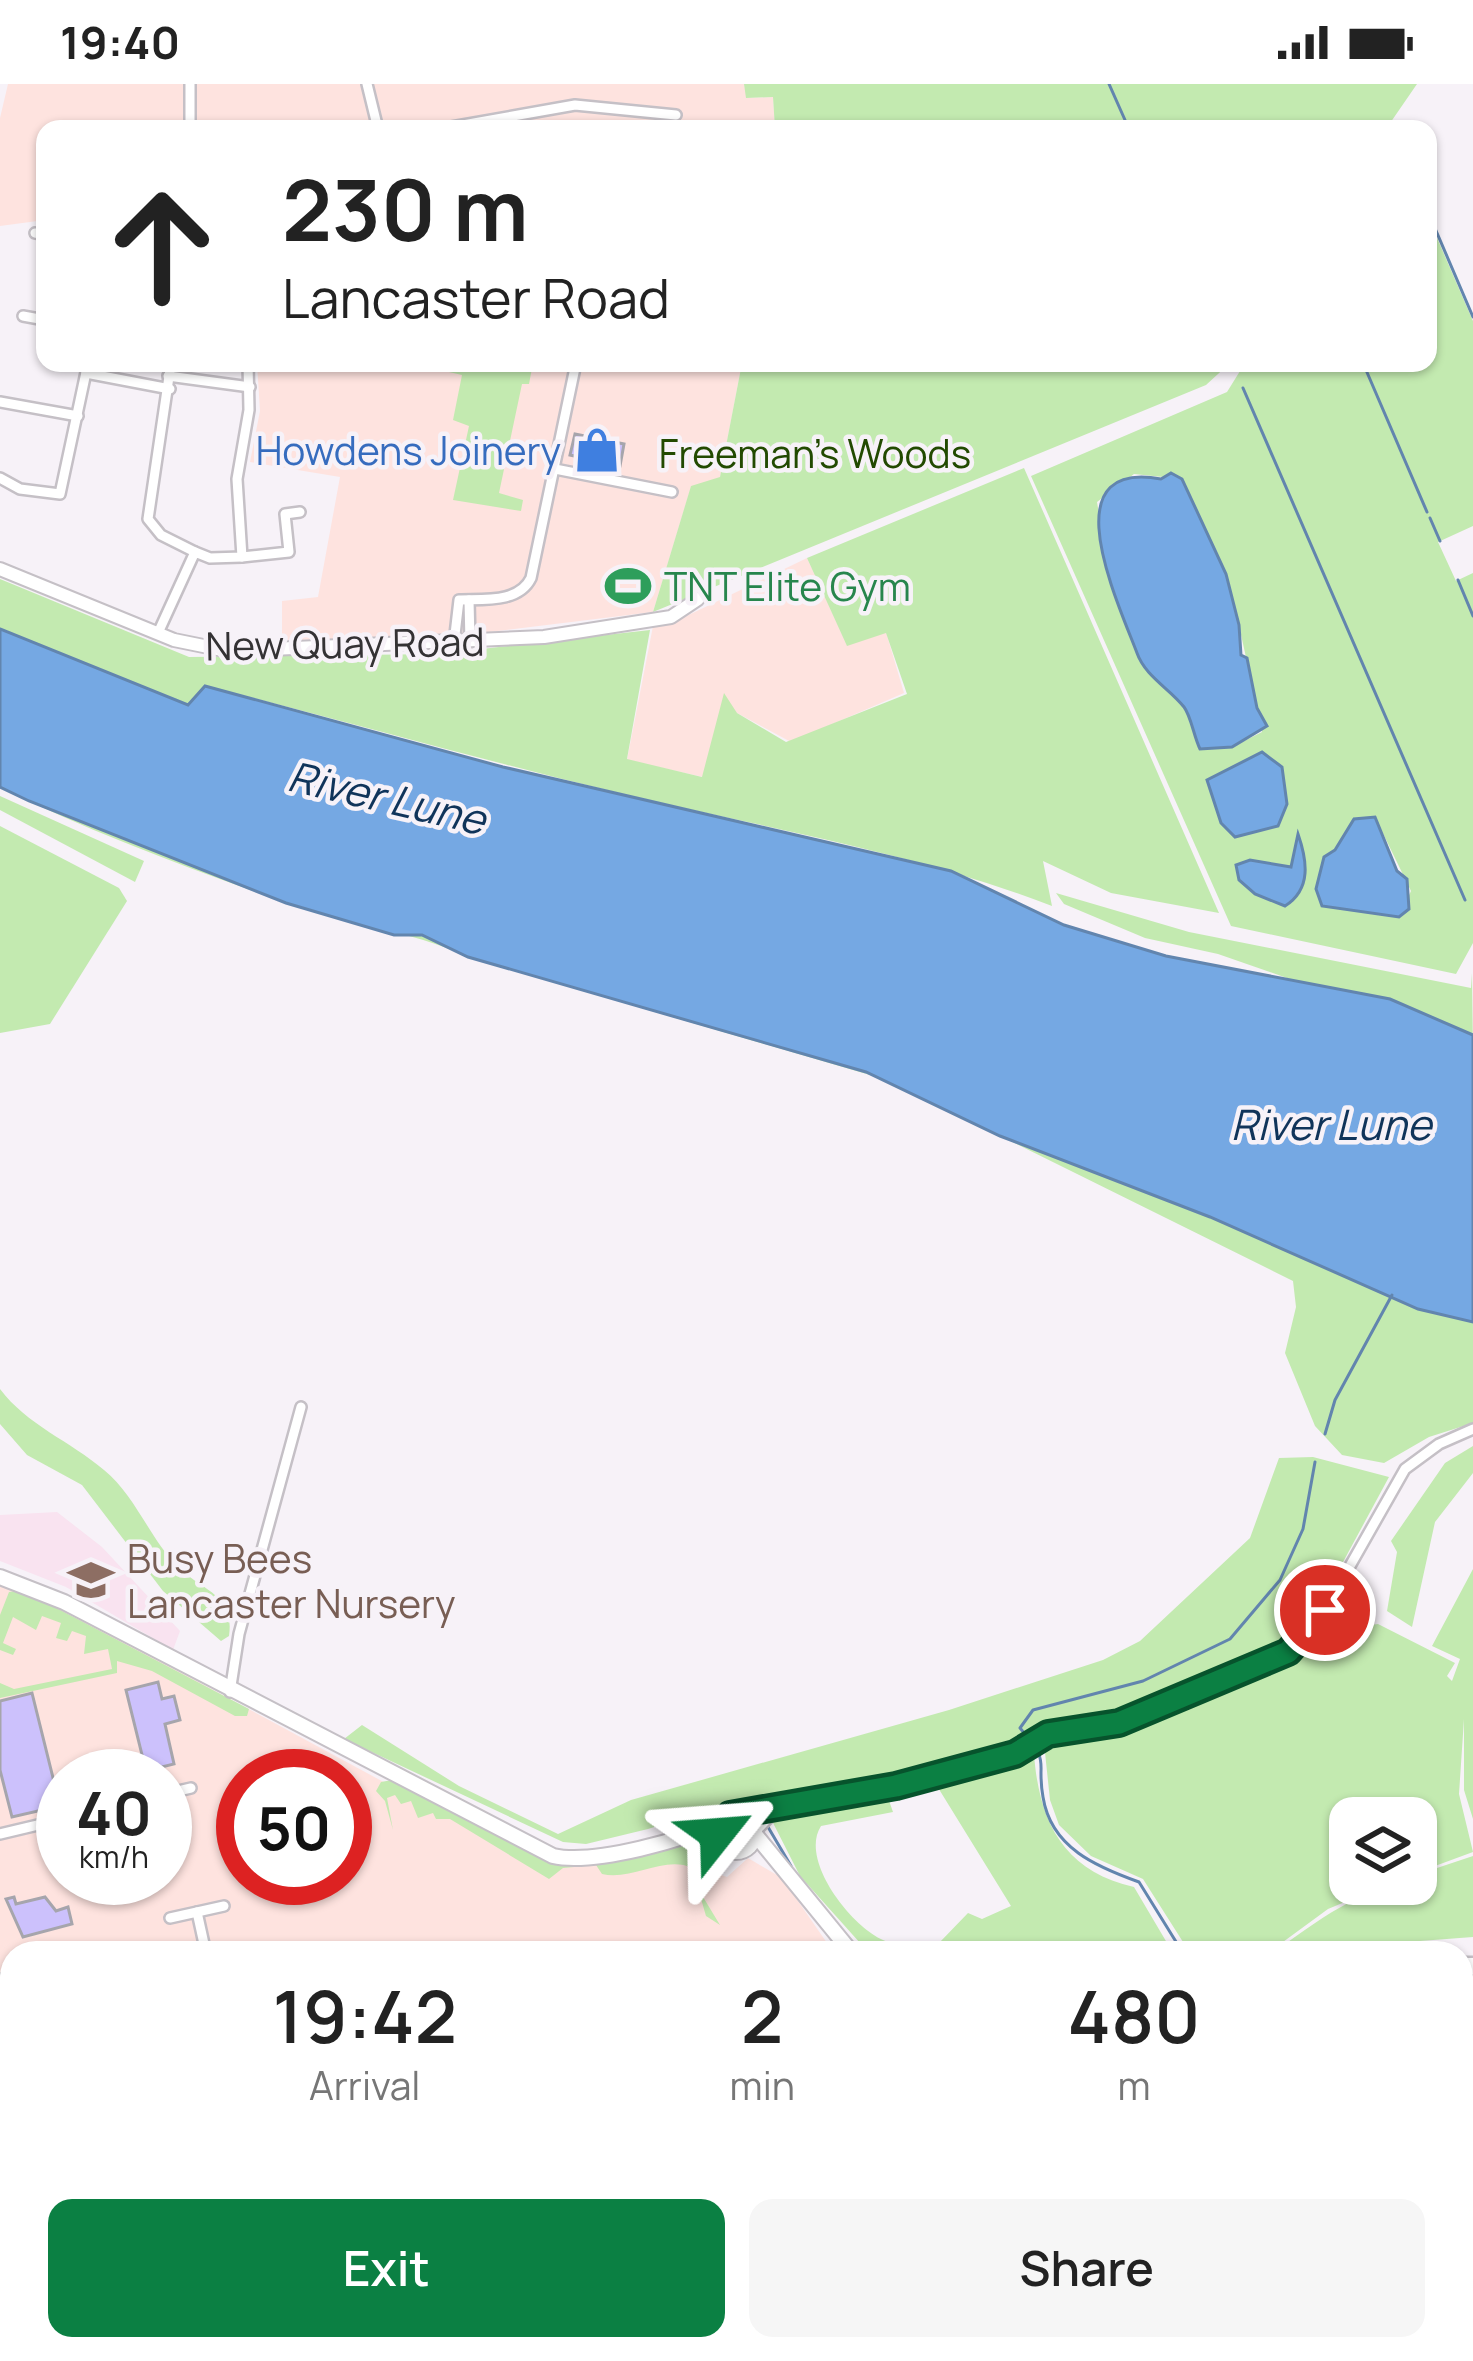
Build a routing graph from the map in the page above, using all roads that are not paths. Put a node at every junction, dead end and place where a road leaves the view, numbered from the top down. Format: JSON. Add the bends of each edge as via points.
{"nodes":[{"id":1,"x":190,"y":84,"type":"edge"},
{"id":2,"x":368,"y":84,"type":"edge"},
{"id":3,"x":676,"y":115,"type":"dead end"},
{"id":4,"x":190,"y":120,"type":"edge"},
{"id":5,"x":376,"y":120,"type":"edge"},
{"id":6,"x":491,"y":120,"type":"edge"},
{"id":7,"x":23,"y":316,"type":"dead end"},
{"id":8,"x":36,"y":318,"type":"edge"},
{"id":9,"x":86,"y":372,"type":"edge"},
{"id":10,"x":110,"y":372,"type":"edge"},
{"id":11,"x":170,"y":372,"type":"edge"},
{"id":12,"x":249,"y":372,"type":"edge"},
{"id":13,"x":574,"y":372,"type":"edge"},
{"id":14,"x":169,"y":382,"type":"junction"},
{"id":15,"x":250,"y":387,"type":"junction"},
{"id":16,"x":0,"y":402,"type":"edge"},
{"id":17,"x":78,"y":416,"type":"junction"},
{"id":18,"x":555,"y":469,"type":"junction"},
{"id":19,"x":0,"y":478,"type":"edge"},
{"id":20,"x":672,"y":493,"type":"dead end"},
{"id":21,"x":300,"y":512,"type":"dead end"},
{"id":22,"x":195,"y":552,"type":"junction"},
{"id":23,"x":242,"y":557,"type":"junction"},
{"id":24,"x":0,"y":569,"type":"edge"},
{"id":25,"x":698,"y":599,"type":"dead end"},
{"id":26,"x":469,"y":600,"type":"junction"},
{"id":27,"x":158,"y":633,"type":"junction"},
{"id":28,"x":454,"y":643,"type":"junction"},
{"id":29,"x":470,"y":643,"type":"junction"},
{"id":30,"x":301,"y":1407,"type":"dead end"},
{"id":31,"x":1473,"y":1429,"type":"edge"},
{"id":32,"x":2,"y":1583,"type":"edge"},
{"id":33,"x":230,"y":1692,"type":"junction"},
{"id":34,"x":778,"y":1807,"type":"junction"},
{"id":35,"x":730,"y":1817,"type":"junction"},
{"id":36,"x":36,"y":1825,"type":"edge"},
{"id":37,"x":754,"y":1833,"type":"junction"},
{"id":38,"x":0,"y":1834,"type":"edge"},
{"id":39,"x":689,"y":1836,"type":"junction"},
{"id":40,"x":721,"y":1844,"type":"junction"},
{"id":41,"x":742,"y":1850,"type":"junction"},
{"id":42,"x":787,"y":1876,"type":"junction"},
{"id":43,"x":224,"y":1906,"type":"dead end"},
{"id":44,"x":197,"y":1912,"type":"junction"},
{"id":45,"x":170,"y":1918,"type":"dead end"},
{"id":46,"x":830,"y":1929,"type":"junction"},
{"id":47,"x":203,"y":1941,"type":"edge"},
{"id":48,"x":836,"y":1941,"type":"edge"},
{"id":49,"x":841,"y":1941,"type":"edge"}],
"edges":[{"from":1,"to":4,"type":"street"},
{"from":2,"to":5,"type":"street"},
{"from":3,"to":6,"type":"street","via":[[575,105]]},
{"from":7,"to":8,"type":"street"},
{"from":9,"to":17,"type":"street"},
{"from":10,"to":14,"type":"street"},
{"from":11,"to":14,"type":"street"},
{"from":12,"to":15,"type":"street"},
{"from":13,"to":18,"type":"street"},
{"from":14,"to":15,"type":"street"},
{"from":14,"to":22,"type":"street","via":[[148,519],[160,535]]},
{"from":15,"to":23,"type":"street","via":[[237,479]]},
{"from":16,"to":17,"type":"street"},
{"from":17,"to":19,"type":"street","via":[[60,494]]},
{"from":18,"to":20,"type":"street"},
{"from":18,"to":26,"type":"street","via":[[525,591]]},
{"from":21,"to":23,"type":"street","via":[[285,514],[289,552]]},
{"from":22,"to":23,"type":"street"},
{"from":22,"to":27,"type":"street"},
{"from":24,"to":27,"type":"street","name":"New Quay Road"},
{"from":25,"to":29,"type":"street","name":"New Quay Road","via":[[671,617],[634,626]]},
{"from":26,"to":28,"type":"street","via":[[455,607]]},
{"from":26,"to":29,"type":"street"},
{"from":27,"to":28,"type":"street","name":"New Quay Road","via":[[228,652]]},
{"from":28,"to":29,"type":"street","name":"New Quay Road"},
{"from":30,"to":33,"type":"street","via":[[238,1634]]},
{"from":31,"to":34,"type":"street","via":[[1405,1469],[1325,1610],[1288,1652],[1119,1723],[1042,1736],[1019,1751],[896,1786]]},
{"from":32,"to":33,"type":"main road","via":[[98,1619]]},
{"from":33,"to":39,"type":"main road","via":[[553,1856],[586,1858]]},
{"from":34,"to":35,"type":"street"},
{"from":34,"to":37,"type":"street"},
{"from":35,"to":37,"type":"main road","via":[[748,1818]]},
{"from":35,"to":39,"type":"main road"},
{"from":35,"to":40,"type":"main road","via":[[717,1834]]},
{"from":36,"to":38,"type":"street"},
{"from":37,"to":41,"type":"main road"},
{"from":37,"to":42,"type":"main road"},
{"from":39,"to":40,"type":"main road"},
{"from":40,"to":41,"type":"main road"},
{"from":41,"to":42,"type":"main road"},
{"from":42,"to":46,"type":"main road"},
{"from":43,"to":44,"type":"street"},
{"from":44,"to":45,"type":"street"},
{"from":44,"to":47,"type":"street"},
{"from":46,"to":48,"type":"main road"},
{"from":46,"to":49,"type":"main road"}]}
